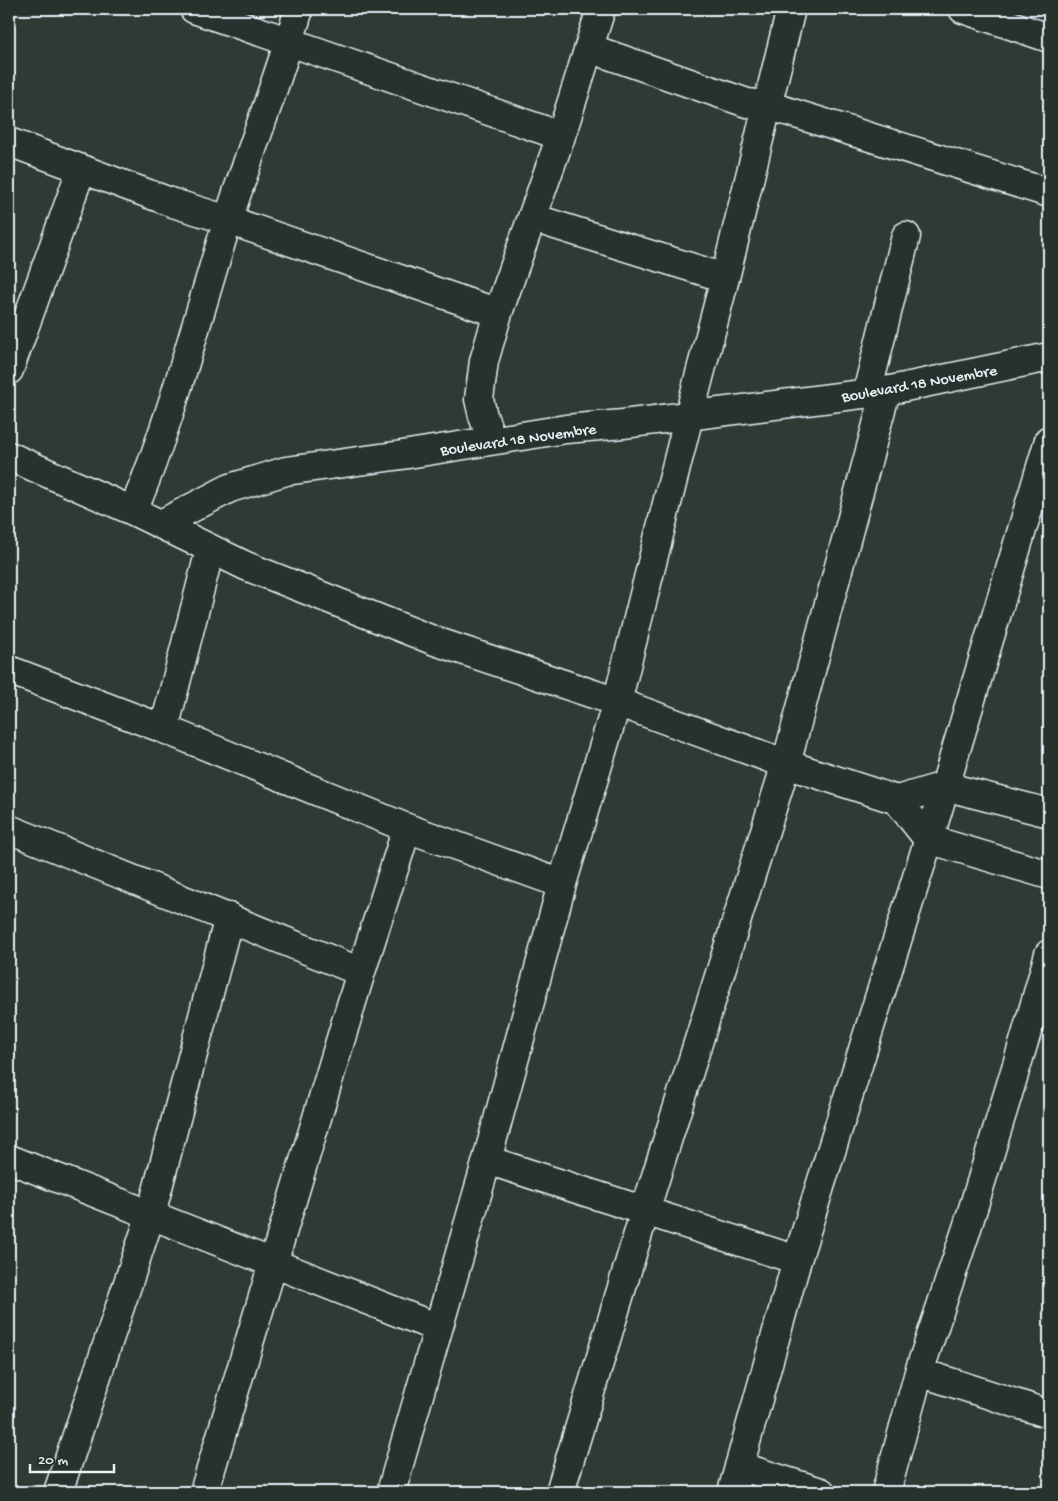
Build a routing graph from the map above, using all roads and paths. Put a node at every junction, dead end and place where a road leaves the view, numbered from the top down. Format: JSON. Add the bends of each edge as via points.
{"nodes":[{"id":1,"x":194,"y":9,"type":"edge"},
{"id":2,"x":299,"y":9,"type":"edge"},
{"id":3,"x":601,"y":9,"type":"edge"},
{"id":4,"x":790,"y":9,"type":"edge"},
{"id":5,"x":963,"y":9,"type":"edge"},
{"id":6,"x":1049,"y":38,"type":"edge"},
{"id":7,"x":290,"y":41,"type":"junction"},
{"id":8,"x":589,"y":48,"type":"junction"},
{"id":9,"x":767,"y":105,"type":"junction"},
{"id":10,"x":561,"y":136,"type":"junction"},
{"id":11,"x":9,"y":142,"type":"edge"},
{"id":12,"x":81,"y":170,"type":"junction"},
{"id":13,"x":1049,"y":193,"type":"edge"},
{"id":14,"x":533,"y":218,"type":"junction"},
{"id":15,"x":228,"y":220,"type":"junction"},
{"id":16,"x":906,"y":236,"type":"dead end"},
{"id":17,"x":726,"y":278,"type":"junction"},
{"id":18,"x":498,"y":312,"type":"junction"},
{"id":19,"x":1049,"y":356,"type":"edge"},
{"id":20,"x":9,"y":370,"type":"edge"},
{"id":21,"x":877,"y":392,"type":"junction"},
{"id":22,"x":689,"y":416,"type":"junction"},
{"id":23,"x":492,"y":440,"type":"junction"},
{"id":24,"x":1049,"y":440,"type":"edge"},
{"id":25,"x":9,"y":456,"type":"edge"},
{"id":26,"x":134,"y":511,"type":"junction"},
{"id":27,"x":162,"y":524,"type":"junction"},
{"id":28,"x":210,"y":550,"type":"junction"},
{"id":29,"x":9,"y":670,"type":"edge"},
{"id":30,"x":617,"y":702,"type":"junction"},
{"id":31,"x":164,"y":729,"type":"junction"},
{"id":32,"x":786,"y":764,"type":"junction"},
{"id":33,"x":944,"y":786,"type":"junction"},
{"id":34,"x":897,"y":800,"type":"junction"},
{"id":35,"x":1049,"y":813,"type":"edge"},
{"id":36,"x":407,"y":828,"type":"junction"},
{"id":37,"x":9,"y":829,"type":"edge"},
{"id":38,"x":928,"y":838,"type":"junction"},
{"id":39,"x":1049,"y":875,"type":"edge"},
{"id":40,"x":562,"y":884,"type":"junction"},
{"id":41,"x":229,"y":917,"type":"junction"},
{"id":42,"x":1049,"y":954,"type":"edge"},
{"id":43,"x":362,"y":972,"type":"junction"},
{"id":44,"x":9,"y":1159,"type":"edge"},
{"id":45,"x":487,"y":1160,"type":"junction"},
{"id":46,"x":645,"y":1210,"type":"junction"},
{"id":47,"x":152,"y":1214,"type":"junction"},
{"id":48,"x":797,"y":1260,"type":"junction"},
{"id":49,"x":274,"y":1262,"type":"junction"},
{"id":50,"x":438,"y":1328,"type":"junction"},
{"id":51,"x":919,"y":1372,"type":"junction"},
{"id":52,"x":1049,"y":1414,"type":"edge"},
{"id":53,"x":739,"y":1466,"type":"junction"},
{"id":54,"x":58,"y":1492,"type":"edge"},
{"id":55,"x":204,"y":1492,"type":"edge"},
{"id":56,"x":390,"y":1492,"type":"edge"},
{"id":57,"x":560,"y":1492,"type":"edge"},
{"id":58,"x":732,"y":1492,"type":"edge"},
{"id":59,"x":821,"y":1492,"type":"edge"},
{"id":60,"x":886,"y":1492,"type":"edge"}],
"edges":[{"from":1,"to":7,"type":"street"},
{"from":2,"to":7,"type":"street"},
{"from":3,"to":8,"type":"street"},
{"from":4,"to":9,"type":"street"},
{"from":5,"to":6,"type":"street"},
{"from":7,"to":10,"type":"street"},
{"from":7,"to":15,"type":"street"},
{"from":8,"to":9,"type":"street","via":[[747,103]]},
{"from":8,"to":10,"type":"street"},
{"from":9,"to":13,"type":"street"},
{"from":9,"to":17,"type":"street"},
{"from":10,"to":14,"type":"street"},
{"from":11,"to":12,"type":"street"},
{"from":12,"to":15,"type":"street"},
{"from":12,"to":20,"type":"street"},
{"from":14,"to":17,"type":"street"},
{"from":14,"to":18,"type":"street"},
{"from":15,"to":18,"type":"street"},
{"from":15,"to":26,"type":"street","via":[[165,429]]},
{"from":16,"to":21,"type":"street"},
{"from":17,"to":22,"type":"street"},
{"from":18,"to":23,"type":"street","via":[[484,360],[479,399]]},
{"from":19,"to":21,"type":"street","name":"Boulevard 18 Novembre"},
{"from":21,"to":22,"type":"street","name":"Boulevard 18 Novembre"},
{"from":21,"to":32,"type":"street"},
{"from":22,"to":23,"type":"street","name":"Boulevard 18 Novembre"},
{"from":22,"to":30,"type":"street"},
{"from":23,"to":27,"type":"street","name":"Boulevard 18 Novembre","via":[[286,471],[230,488]]},
{"from":24,"to":33,"type":"street"},
{"from":25,"to":26,"type":"street"},
{"from":26,"to":27,"type":"street"},
{"from":27,"to":28,"type":"street"},
{"from":28,"to":30,"type":"street","via":[[435,641]]},
{"from":28,"to":31,"type":"street"},
{"from":29,"to":31,"type":"street"},
{"from":30,"to":32,"type":"street"},
{"from":30,"to":40,"type":"street"},
{"from":31,"to":36,"type":"street"},
{"from":32,"to":34,"type":"street"},
{"from":32,"to":46,"type":"street"},
{"from":33,"to":34,"type":"street"},
{"from":33,"to":35,"type":"street"},
{"from":33,"to":38,"type":"street"},
{"from":34,"to":38,"type":"street"},
{"from":36,"to":40,"type":"street"},
{"from":36,"to":43,"type":"street"},
{"from":37,"to":41,"type":"street"},
{"from":38,"to":39,"type":"street"},
{"from":38,"to":48,"type":"street"},
{"from":40,"to":45,"type":"street"},
{"from":41,"to":43,"type":"street"},
{"from":41,"to":47,"type":"street"},
{"from":42,"to":51,"type":"street","via":[[967,1228]]},
{"from":43,"to":49,"type":"street"},
{"from":44,"to":47,"type":"street"},
{"from":45,"to":46,"type":"street"},
{"from":45,"to":50,"type":"street"},
{"from":46,"to":48,"type":"street"},
{"from":46,"to":57,"type":"street"},
{"from":47,"to":49,"type":"street"},
{"from":47,"to":54,"type":"street"},
{"from":48,"to":53,"type":"street"},
{"from":49,"to":50,"type":"street"},
{"from":49,"to":55,"type":"street"},
{"from":50,"to":56,"type":"street"},
{"from":51,"to":52,"type":"street"},
{"from":51,"to":60,"type":"street"},
{"from":53,"to":58,"type":"street"},
{"from":53,"to":59,"type":"street"}]}
